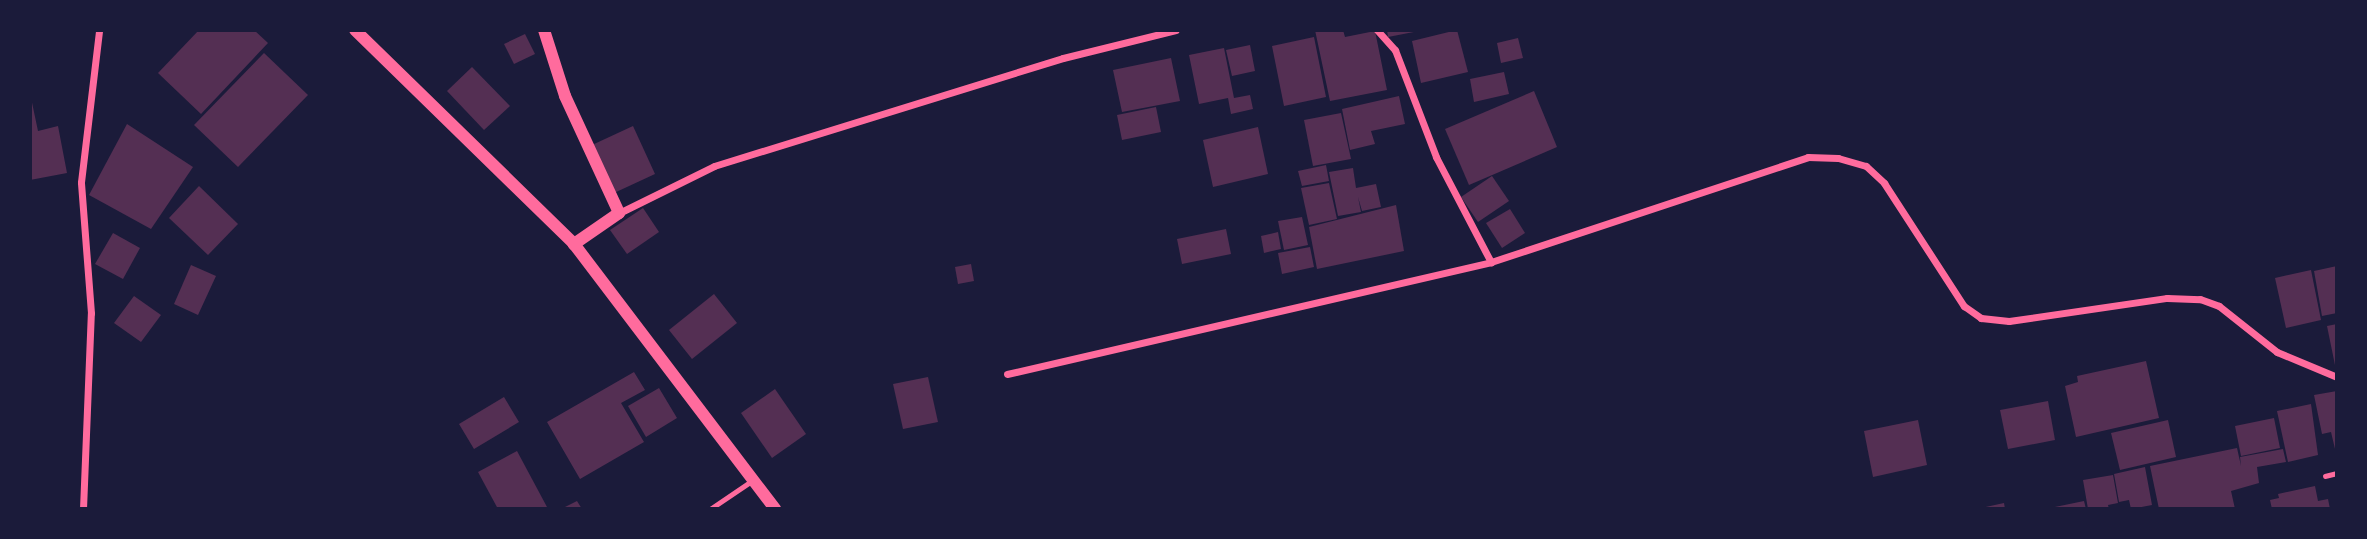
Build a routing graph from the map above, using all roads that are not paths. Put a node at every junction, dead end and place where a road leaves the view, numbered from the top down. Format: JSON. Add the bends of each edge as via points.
{"nodes":[{"id":1,"x":99,"y":30,"type":"edge"},
{"id":2,"x":355,"y":30,"type":"edge"},
{"id":3,"x":544,"y":30,"type":"edge"},
{"id":4,"x":1176,"y":30,"type":"edge"},
{"id":5,"x":1377,"y":30,"type":"edge"},
{"id":6,"x":619,"y":213,"type":"junction"},
{"id":7,"x":574,"y":244,"type":"junction"},
{"id":8,"x":1492,"y":262,"type":"junction"},
{"id":9,"x":1007,"y":374,"type":"dead end"},
{"id":10,"x":2337,"y":377,"type":"edge"},
{"id":11,"x":753,"y":480,"type":"junction"},
{"id":12,"x":83,"y":509,"type":"edge"},
{"id":13,"x":710,"y":509,"type":"edge"},
{"id":14,"x":775,"y":509,"type":"edge"}],
"edges":[{"from":1,"to":12,"type":"street","via":[[81,182],[91,313]]},
{"from":2,"to":7,"type":"street"},
{"from":3,"to":6,"type":"street","via":[[565,96]]},
{"from":4,"to":6,"type":"street","via":[[1063,58],[714,166]]},
{"from":5,"to":8,"type":"street","via":[[1395,50],[1436,157]]},
{"from":6,"to":7,"type":"street"},
{"from":7,"to":11,"type":"street"},
{"from":8,"to":9,"type":"street"},
{"from":8,"to":10,"type":"street","via":[[1808,157],[1838,158],[1866,166],[1884,183],[1964,306],[1981,318],[2009,321],[2167,298],[2200,299],[2219,306],[2277,352]]},
{"from":11,"to":13,"type":"lane"},
{"from":11,"to":14,"type":"street"}]}
